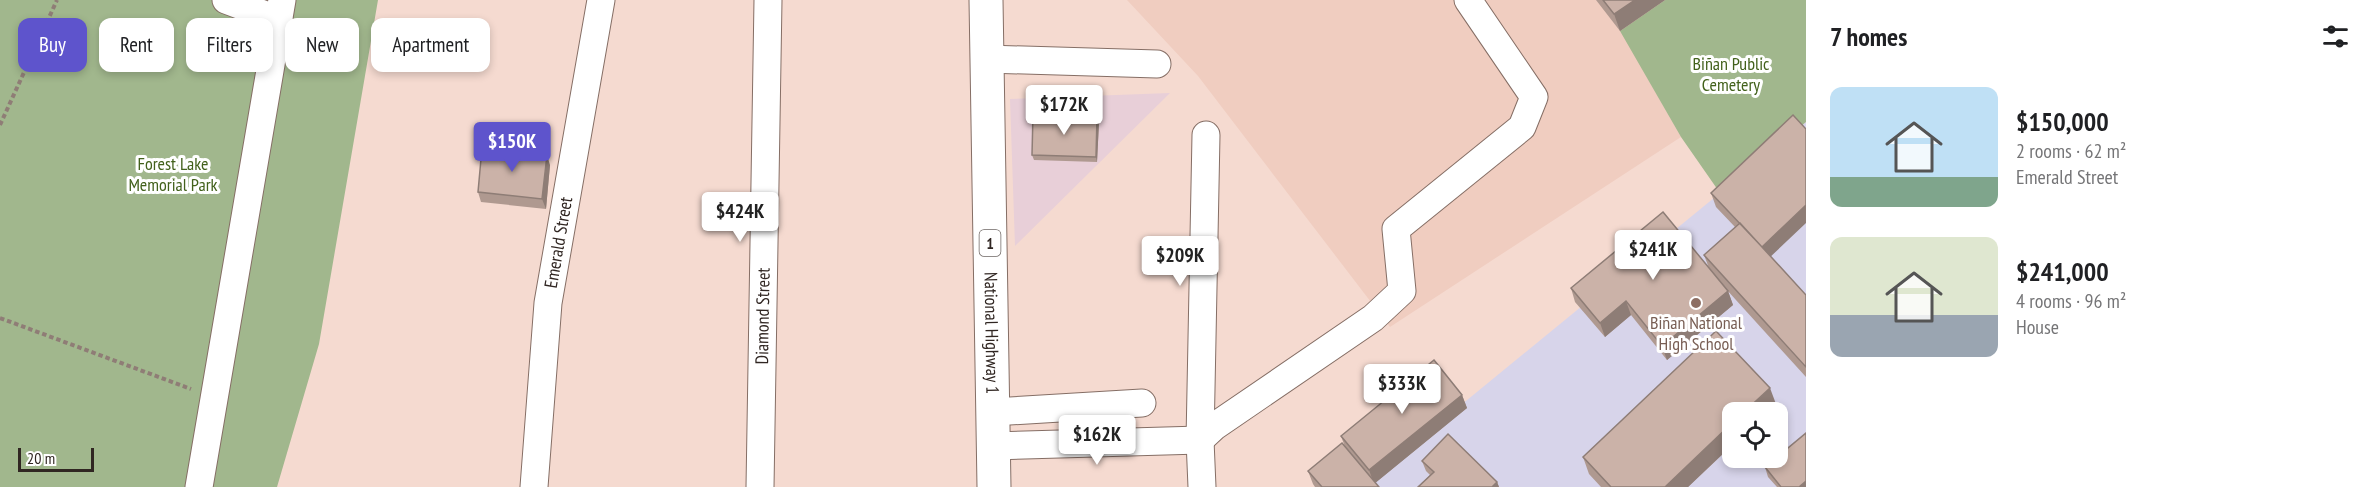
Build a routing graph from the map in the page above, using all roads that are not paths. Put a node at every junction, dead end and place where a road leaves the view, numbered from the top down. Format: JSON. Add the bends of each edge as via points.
{"nodes":[{"id":1,"x":226,"y":0,"type":"edge"},
{"id":2,"x":601,"y":0,"type":"edge"},
{"id":3,"x":768,"y":0,"type":"edge"},
{"id":4,"x":986,"y":0,"type":"edge"},
{"id":5,"x":1468,"y":0,"type":"edge"},
{"id":6,"x":280,"y":10,"type":"edge"},
{"id":7,"x":987,"y":59,"type":"junction"},
{"id":8,"x":1157,"y":64,"type":"dead end"},
{"id":9,"x":1206,"y":135,"type":"dead end"},
{"id":10,"x":1142,"y":403,"type":"dead end"},
{"id":11,"x":993,"y":412,"type":"junction"},
{"id":12,"x":1200,"y":440,"type":"junction"},
{"id":13,"x":993,"y":446,"type":"junction"},
{"id":14,"x":199,"y":487,"type":"edge"},
{"id":15,"x":534,"y":487,"type":"edge"},
{"id":16,"x":760,"y":487,"type":"edge"},
{"id":17,"x":994,"y":487,"type":"edge"},
{"id":18,"x":1202,"y":487,"type":"edge"}],
"edges":[{"from":1,"to":6,"type":"street"},
{"from":2,"to":15,"type":"street","name":"Emerald Street","via":[[548,303]]},
{"from":3,"to":16,"type":"street","name":"Diamond Street"},
{"from":4,"to":7,"type":"highway","name":"National Highway 1","number":"1"},
{"from":5,"to":12,"type":"street","via":[[1534,97],[1521,128],[1396,230],[1402,291],[1373,318]]},
{"from":6,"to":14,"type":"street"},
{"from":7,"to":8,"type":"street"},
{"from":7,"to":11,"type":"highway","name":"National Highway 1","number":"1"},
{"from":9,"to":12,"type":"street"},
{"from":10,"to":11,"type":"street"},
{"from":11,"to":13,"type":"highway","name":"National Highway 1","number":"1"},
{"from":12,"to":13,"type":"street"},
{"from":12,"to":18,"type":"street"},
{"from":13,"to":17,"type":"highway","name":"National Highway 1","number":"1"}]}
